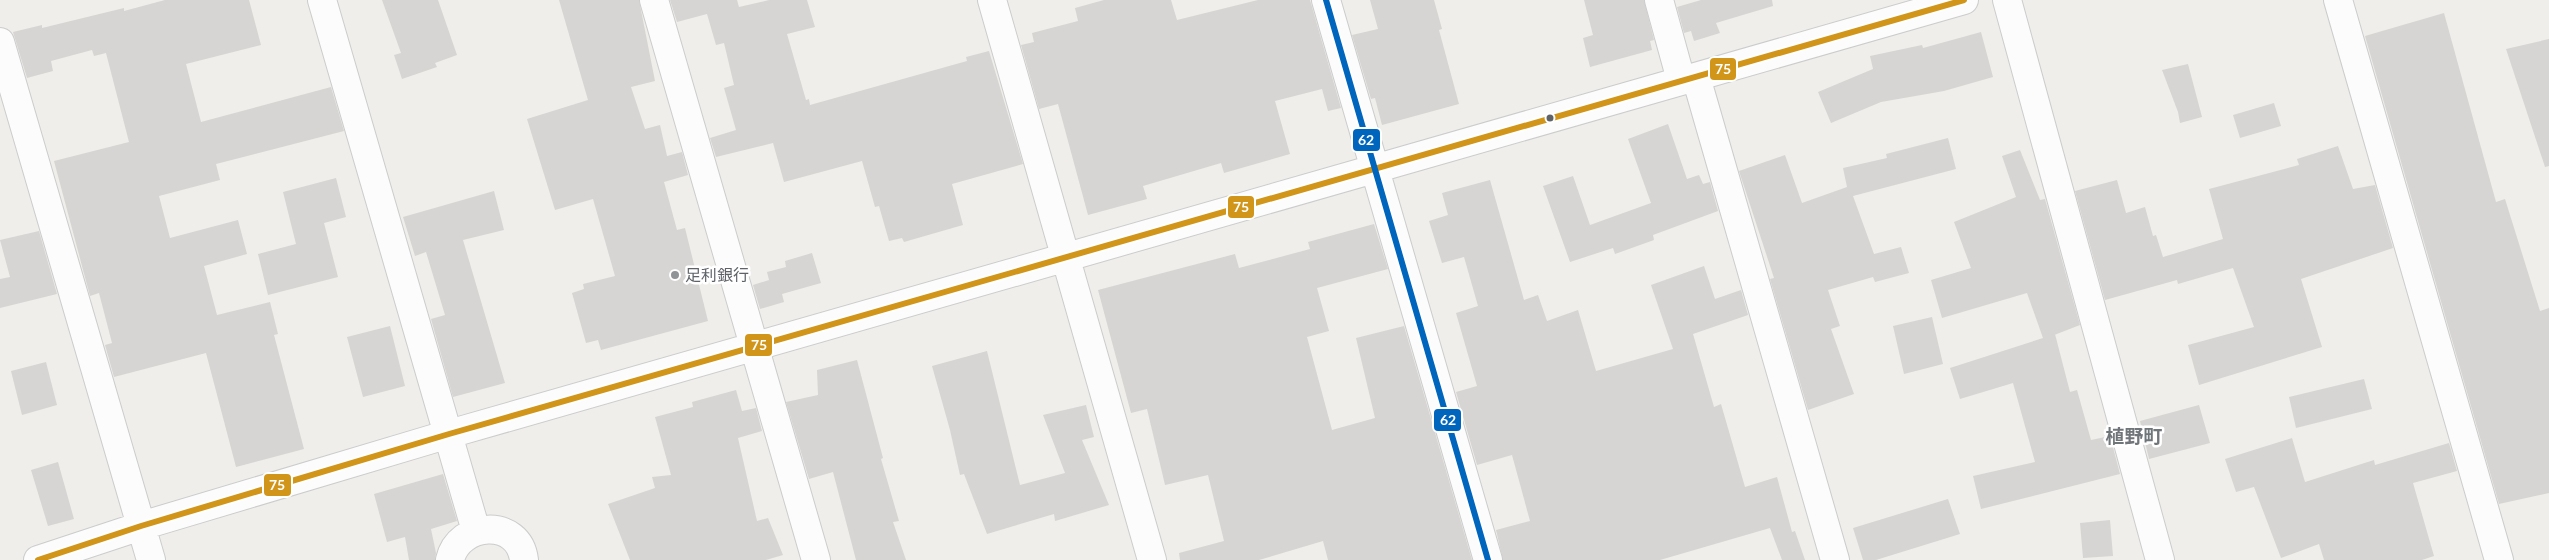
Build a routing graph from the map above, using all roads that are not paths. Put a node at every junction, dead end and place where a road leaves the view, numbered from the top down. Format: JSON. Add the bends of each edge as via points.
{"nodes":[{"id":1,"x":322,"y":0,"type":"edge"},
{"id":2,"x":654,"y":0,"type":"edge"},
{"id":3,"x":992,"y":0,"type":"edge"},
{"id":4,"x":1326,"y":0,"type":"edge"},
{"id":5,"x":1659,"y":0,"type":"edge"},
{"id":6,"x":1964,"y":0,"type":"edge"},
{"id":7,"x":2007,"y":0,"type":"edge"},
{"id":8,"x":2338,"y":0,"type":"edge"},
{"id":9,"x":0,"y":42,"type":"edge"},
{"id":10,"x":1688,"y":78,"type":"junction"},
{"id":11,"x":1374,"y":170,"type":"junction"},
{"id":12,"x":1067,"y":258,"type":"junction"},
{"id":13,"x":755,"y":347,"type":"junction"},
{"id":14,"x":449,"y":434,"type":"junction"},
{"id":15,"x":141,"y":526,"type":"junction"},
{"id":16,"x":476,"y":531,"type":"junction"},
{"id":17,"x":38,"y":560,"type":"edge"},
{"id":18,"x":151,"y":560,"type":"edge"},
{"id":19,"x":450,"y":560,"type":"edge"},
{"id":20,"x":524,"y":560,"type":"edge"},
{"id":21,"x":816,"y":560,"type":"edge"},
{"id":22,"x":1152,"y":560,"type":"edge"},
{"id":23,"x":1488,"y":560,"type":"edge"},
{"id":24,"x":1835,"y":560,"type":"edge"},
{"id":25,"x":2160,"y":560,"type":"edge"},
{"id":26,"x":2499,"y":560,"type":"edge"}],
"edges":[{"from":1,"to":14,"type":"street"},
{"from":2,"to":13,"type":"street"},
{"from":3,"to":12,"type":"street"},
{"from":4,"to":11,"type":"street"},
{"from":5,"to":10,"type":"street"},
{"from":6,"to":10,"type":"street"},
{"from":7,"to":25,"type":"street"},
{"from":8,"to":26,"type":"street"},
{"from":9,"to":15,"type":"street"},
{"from":10,"to":11,"type":"street"},
{"from":10,"to":24,"type":"street"},
{"from":11,"to":12,"type":"street"},
{"from":11,"to":23,"type":"street"},
{"from":12,"to":13,"type":"street"},
{"from":12,"to":22,"type":"street"},
{"from":13,"to":14,"type":"street"},
{"from":13,"to":21,"type":"street"},
{"from":14,"to":15,"type":"street"},
{"from":14,"to":16,"type":"street"},
{"from":15,"to":17,"type":"street"},
{"from":15,"to":18,"type":"street"},
{"from":16,"to":19,"type":"street","via":[[459,540]]},
{"from":16,"to":20,"type":"street","via":[[493,528],[506,532],[516,541]]}]}
